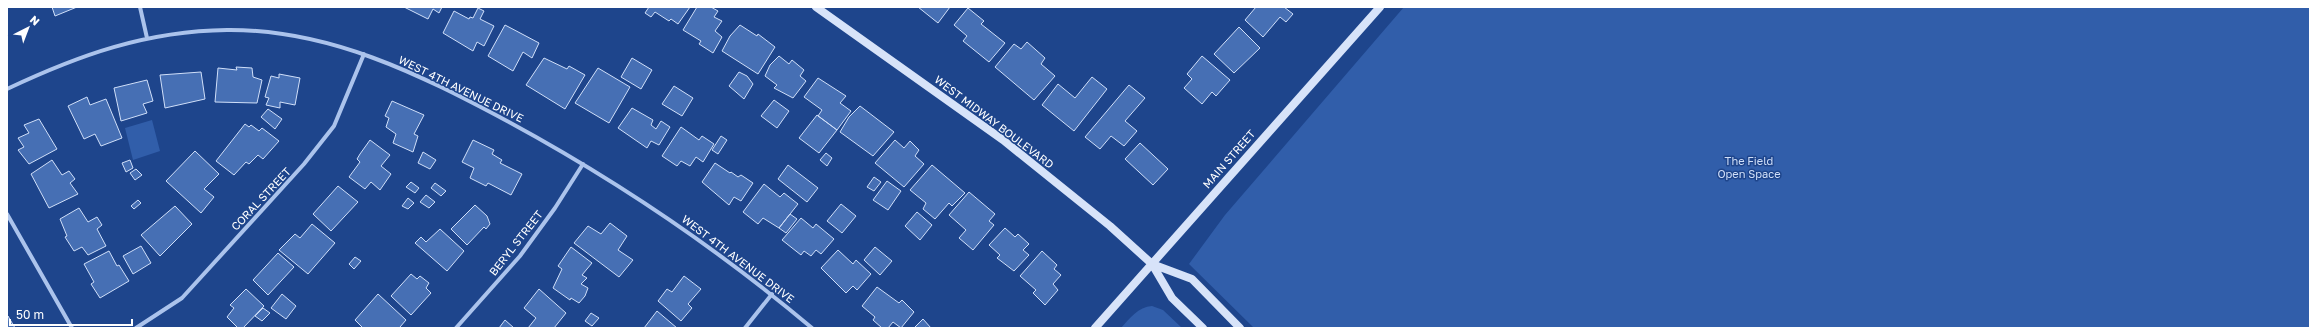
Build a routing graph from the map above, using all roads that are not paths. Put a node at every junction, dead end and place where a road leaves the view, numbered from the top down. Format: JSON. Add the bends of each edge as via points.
{"nodes":[{"id":1,"x":140,"y":7,"type":"edge"},
{"id":2,"x":816,"y":7,"type":"edge"},
{"id":3,"x":1380,"y":7,"type":"edge"},
{"id":4,"x":147,"y":38,"type":"junction"},
{"id":5,"x":364,"y":54,"type":"junction"},
{"id":6,"x":7,"y":89,"type":"edge"},
{"id":7,"x":583,"y":164,"type":"junction"},
{"id":8,"x":7,"y":214,"type":"edge"},
{"id":9,"x":1152,"y":264,"type":"junction"},
{"id":10,"x":772,"y":294,"type":"junction"},
{"id":11,"x":72,"y":328,"type":"edge"},
{"id":12,"x":136,"y":328,"type":"edge"},
{"id":13,"x":456,"y":328,"type":"edge"},
{"id":14,"x":745,"y":328,"type":"edge"},
{"id":15,"x":812,"y":328,"type":"edge"},
{"id":16,"x":1096,"y":328,"type":"edge"},
{"id":17,"x":1203,"y":328,"type":"edge"},
{"id":18,"x":1240,"y":328,"type":"edge"}],
"edges":[{"from":1,"to":4,"type":"street"},
{"from":2,"to":9,"type":"main road","name":"WEST MIDWAY BOULEVARD","via":[[1003,140],[1110,226]]},
{"from":3,"to":9,"type":"main road","name":"MAIN STREET"},
{"from":4,"to":5,"type":"street","name":"WEST 4TH AVENUE DRIVE","via":[[167,34],[228,30],[287,34]]},
{"from":4,"to":6,"type":"street","name":"WEST 4TH AVENUE DRIVE","via":[[102,49]]},
{"from":5,"to":7,"type":"street","name":"WEST 4TH AVENUE DRIVE","via":[[410,72],[469,101]]},
{"from":5,"to":12,"type":"street","name":"CORAL STREET","via":[[334,126],[304,164],[182,298]]},
{"from":7,"to":10,"type":"street","name":"WEST 4TH AVENUE DRIVE","via":[[678,225]]},
{"from":7,"to":13,"type":"street","name":"BERYL STREET","via":[[520,256]]},
{"from":8,"to":11,"type":"street"},
{"from":9,"to":16,"type":"main road","name":"MAIN STREET"},
{"from":9,"to":17,"type":"main road","via":[[1172,298]]},
{"from":9,"to":18,"type":"main road","via":[[1192,279]]},
{"from":10,"to":14,"type":"street"},
{"from":10,"to":15,"type":"street","name":"WEST 4TH AVENUE DRIVE"}]}
